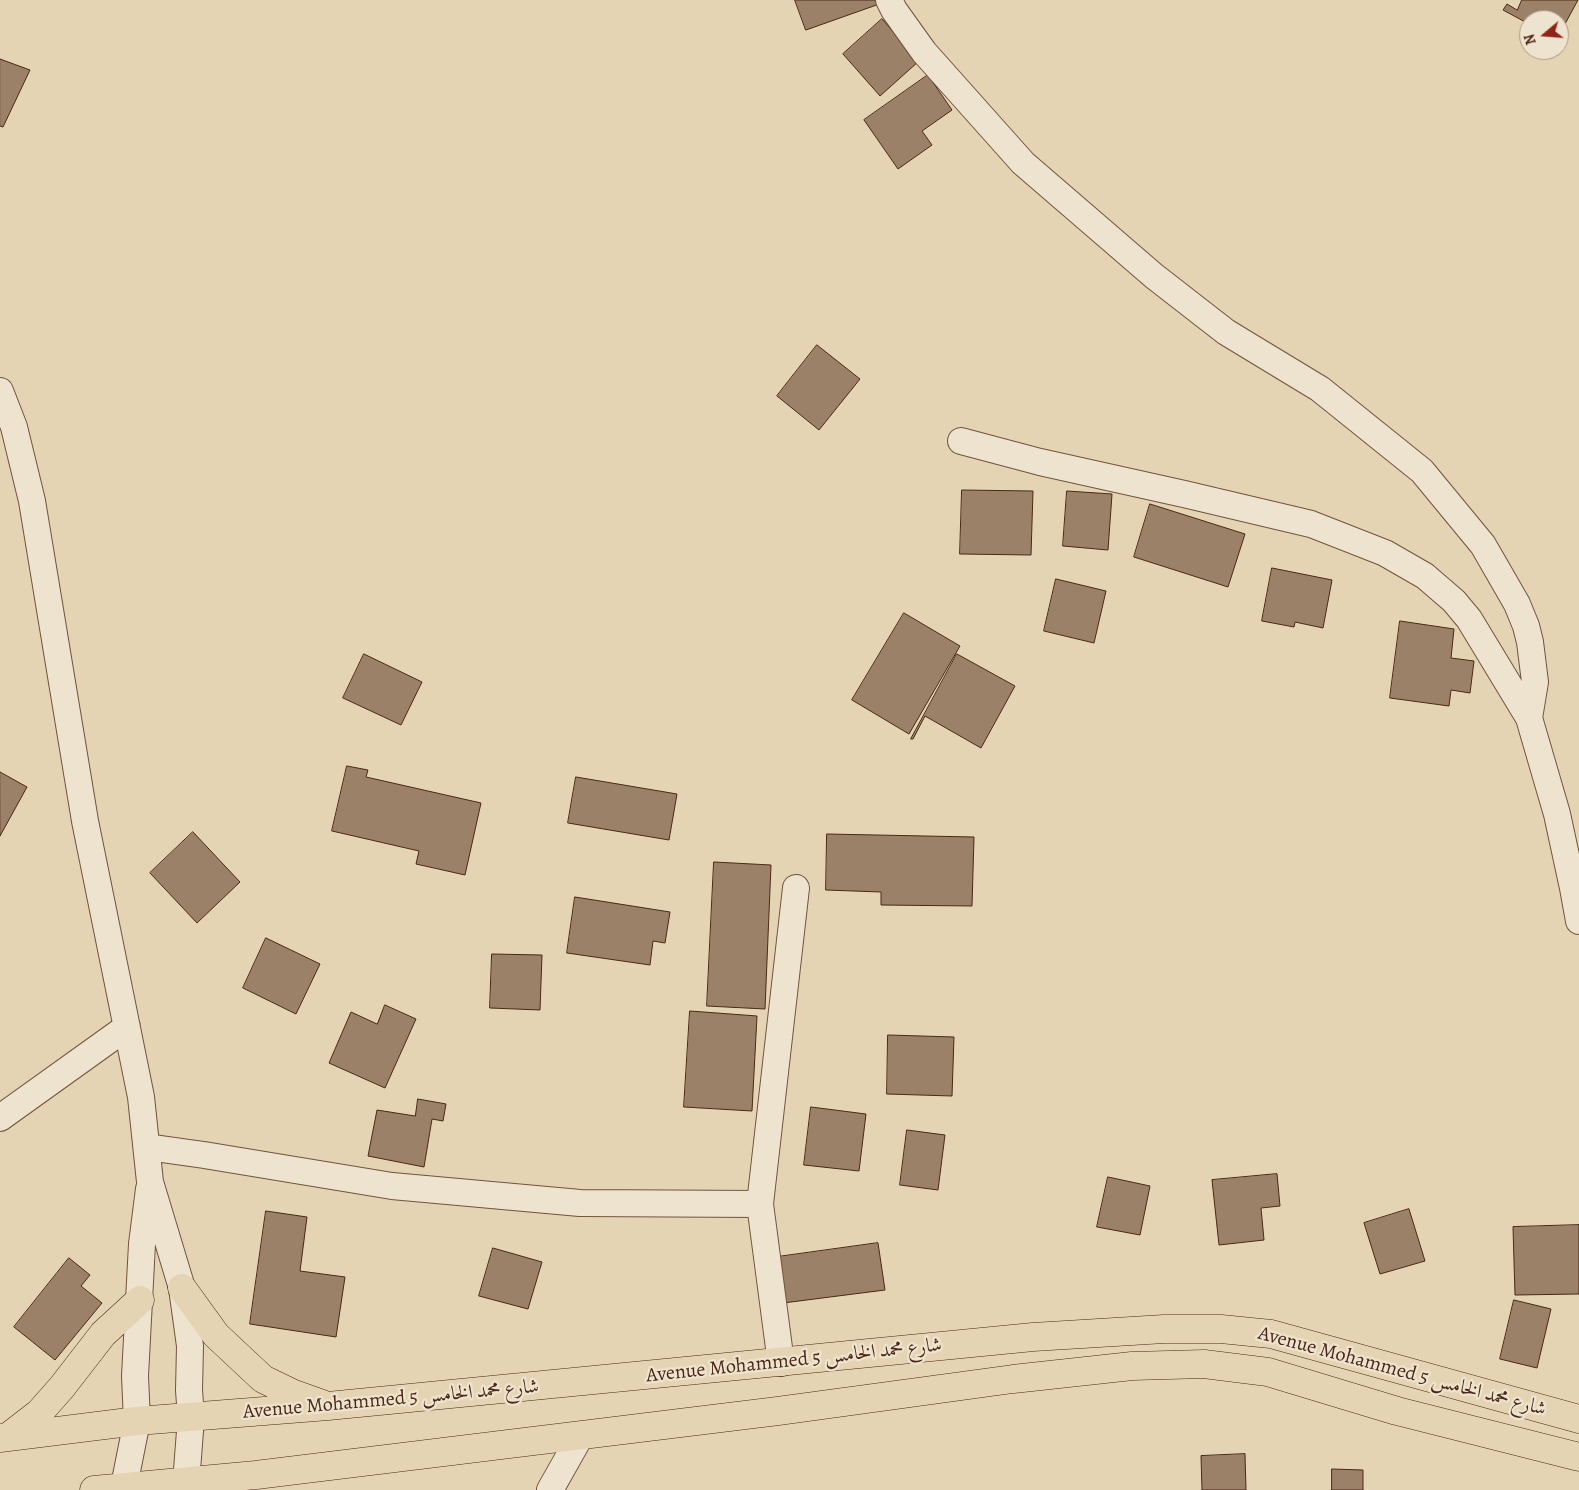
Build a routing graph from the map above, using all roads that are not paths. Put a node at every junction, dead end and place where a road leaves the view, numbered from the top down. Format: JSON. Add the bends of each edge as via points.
{"nodes":[{"id":1,"x":889,"y":0,"type":"edge"},
{"id":2,"x":0,"y":391,"type":"edge"},
{"id":3,"x":961,"y":440,"type":"dead end"},
{"id":4,"x":1529,"y":718,"type":"junction"},
{"id":5,"x":796,"y":888,"type":"dead end"},
{"id":6,"x":1579,"y":922,"type":"edge"},
{"id":7,"x":127,"y":1027,"type":"junction"},
{"id":8,"x":0,"y":1118,"type":"edge"},
{"id":9,"x":146,"y":1147,"type":"junction"},
{"id":10,"x":150,"y":1182,"type":"junction"},
{"id":11,"x":760,"y":1204,"type":"junction"},
{"id":12,"x":182,"y":1288,"type":"junction"},
{"id":13,"x":140,"y":1300,"type":"junction"},
{"id":14,"x":781,"y":1363,"type":"junction"},
{"id":15,"x":328,"y":1406,"type":"junction"},
{"id":16,"x":191,"y":1418,"type":"junction"},
{"id":17,"x":1579,"y":1419,"type":"edge"},
{"id":18,"x":136,"y":1421,"type":"junction"},
{"id":19,"x":581,"y":1435,"type":"junction"},
{"id":20,"x":4,"y":1438,"type":"edge"},
{"id":21,"x":1579,"y":1457,"type":"edge"},
{"id":22,"x":186,"y":1483,"type":"junction"},
{"id":23,"x":124,"y":1486,"type":"junction"},
{"id":24,"x":94,"y":1490,"type":"edge"},
{"id":25,"x":550,"y":1490,"type":"edge"}],
"edges":[{"from":1,"to":4,"type":"street","via":[[924,52],[1023,163],[1154,276],[1218,326],[1320,388],[1422,471],[1483,545],[1517,604],[1530,642],[1535,682]]},
{"from":2,"to":7,"type":"street","via":[[14,427],[32,502],[86,821]]},
{"from":3,"to":4,"type":"street","via":[[1040,462],[1311,524],[1385,553],[1425,576],[1454,601],[1469,619]]},
{"from":4,"to":6,"type":"street","via":[[1556,814]]},
{"from":5,"to":11,"type":"street"},
{"from":7,"to":8,"type":"street"},
{"from":7,"to":9,"type":"street","via":[[141,1097]]},
{"from":9,"to":10,"type":"street"},
{"from":9,"to":11,"type":"street","via":[[392,1186],[580,1203]]},
{"from":10,"to":12,"type":"street"},
{"from":10,"to":13,"type":"street","via":[[142,1244]]},
{"from":11,"to":14,"type":"street"},
{"from":12,"to":15,"type":"main road","via":[[216,1335],[263,1379]]},
{"from":12,"to":16,"type":"street","via":[[190,1346]]},
{"from":13,"to":18,"type":"street"},
{"from":13,"to":20,"type":"main road","via":[[103,1334],[38,1413]]},
{"from":14,"to":15,"type":"main road","name":"Avenue Mohammed 5 شارع محمد الخامس"},
{"from":14,"to":17,"type":"main road","name":"Avenue Mohammed 5 شارع محمد الخامس","via":[[1032,1337],[1221,1329],[1271,1334]]},
{"from":15,"to":16,"type":"main road","name":"Avenue Mohammed 5 شارع محمد الخامس"},
{"from":16,"to":18,"type":"main road","name":"Avenue Mohammed 5 شارع محمد الخامس"},
{"from":16,"to":22,"type":"street"},
{"from":18,"to":20,"type":"main road","name":"Avenue Mohammed 5 شارع محمد الخامس"},
{"from":18,"to":23,"type":"street"},
{"from":19,"to":21,"type":"main road","name":"Avenue Mohammed 5 شارع محمد الخامس","via":[[1013,1379],[1132,1366],[1204,1364],[1268,1372],[1398,1411]]},
{"from":19,"to":22,"type":"main road","name":"Avenue Mohammed 5 شارع محمد الخامس"},
{"from":19,"to":25,"type":"street"},
{"from":22,"to":23,"type":"main road","name":"Avenue Mohammed 5 شارع محمد الخامس"},
{"from":23,"to":24,"type":"main road","name":"Avenue Mohammed 5 شارع محمد الخامس"}]}
